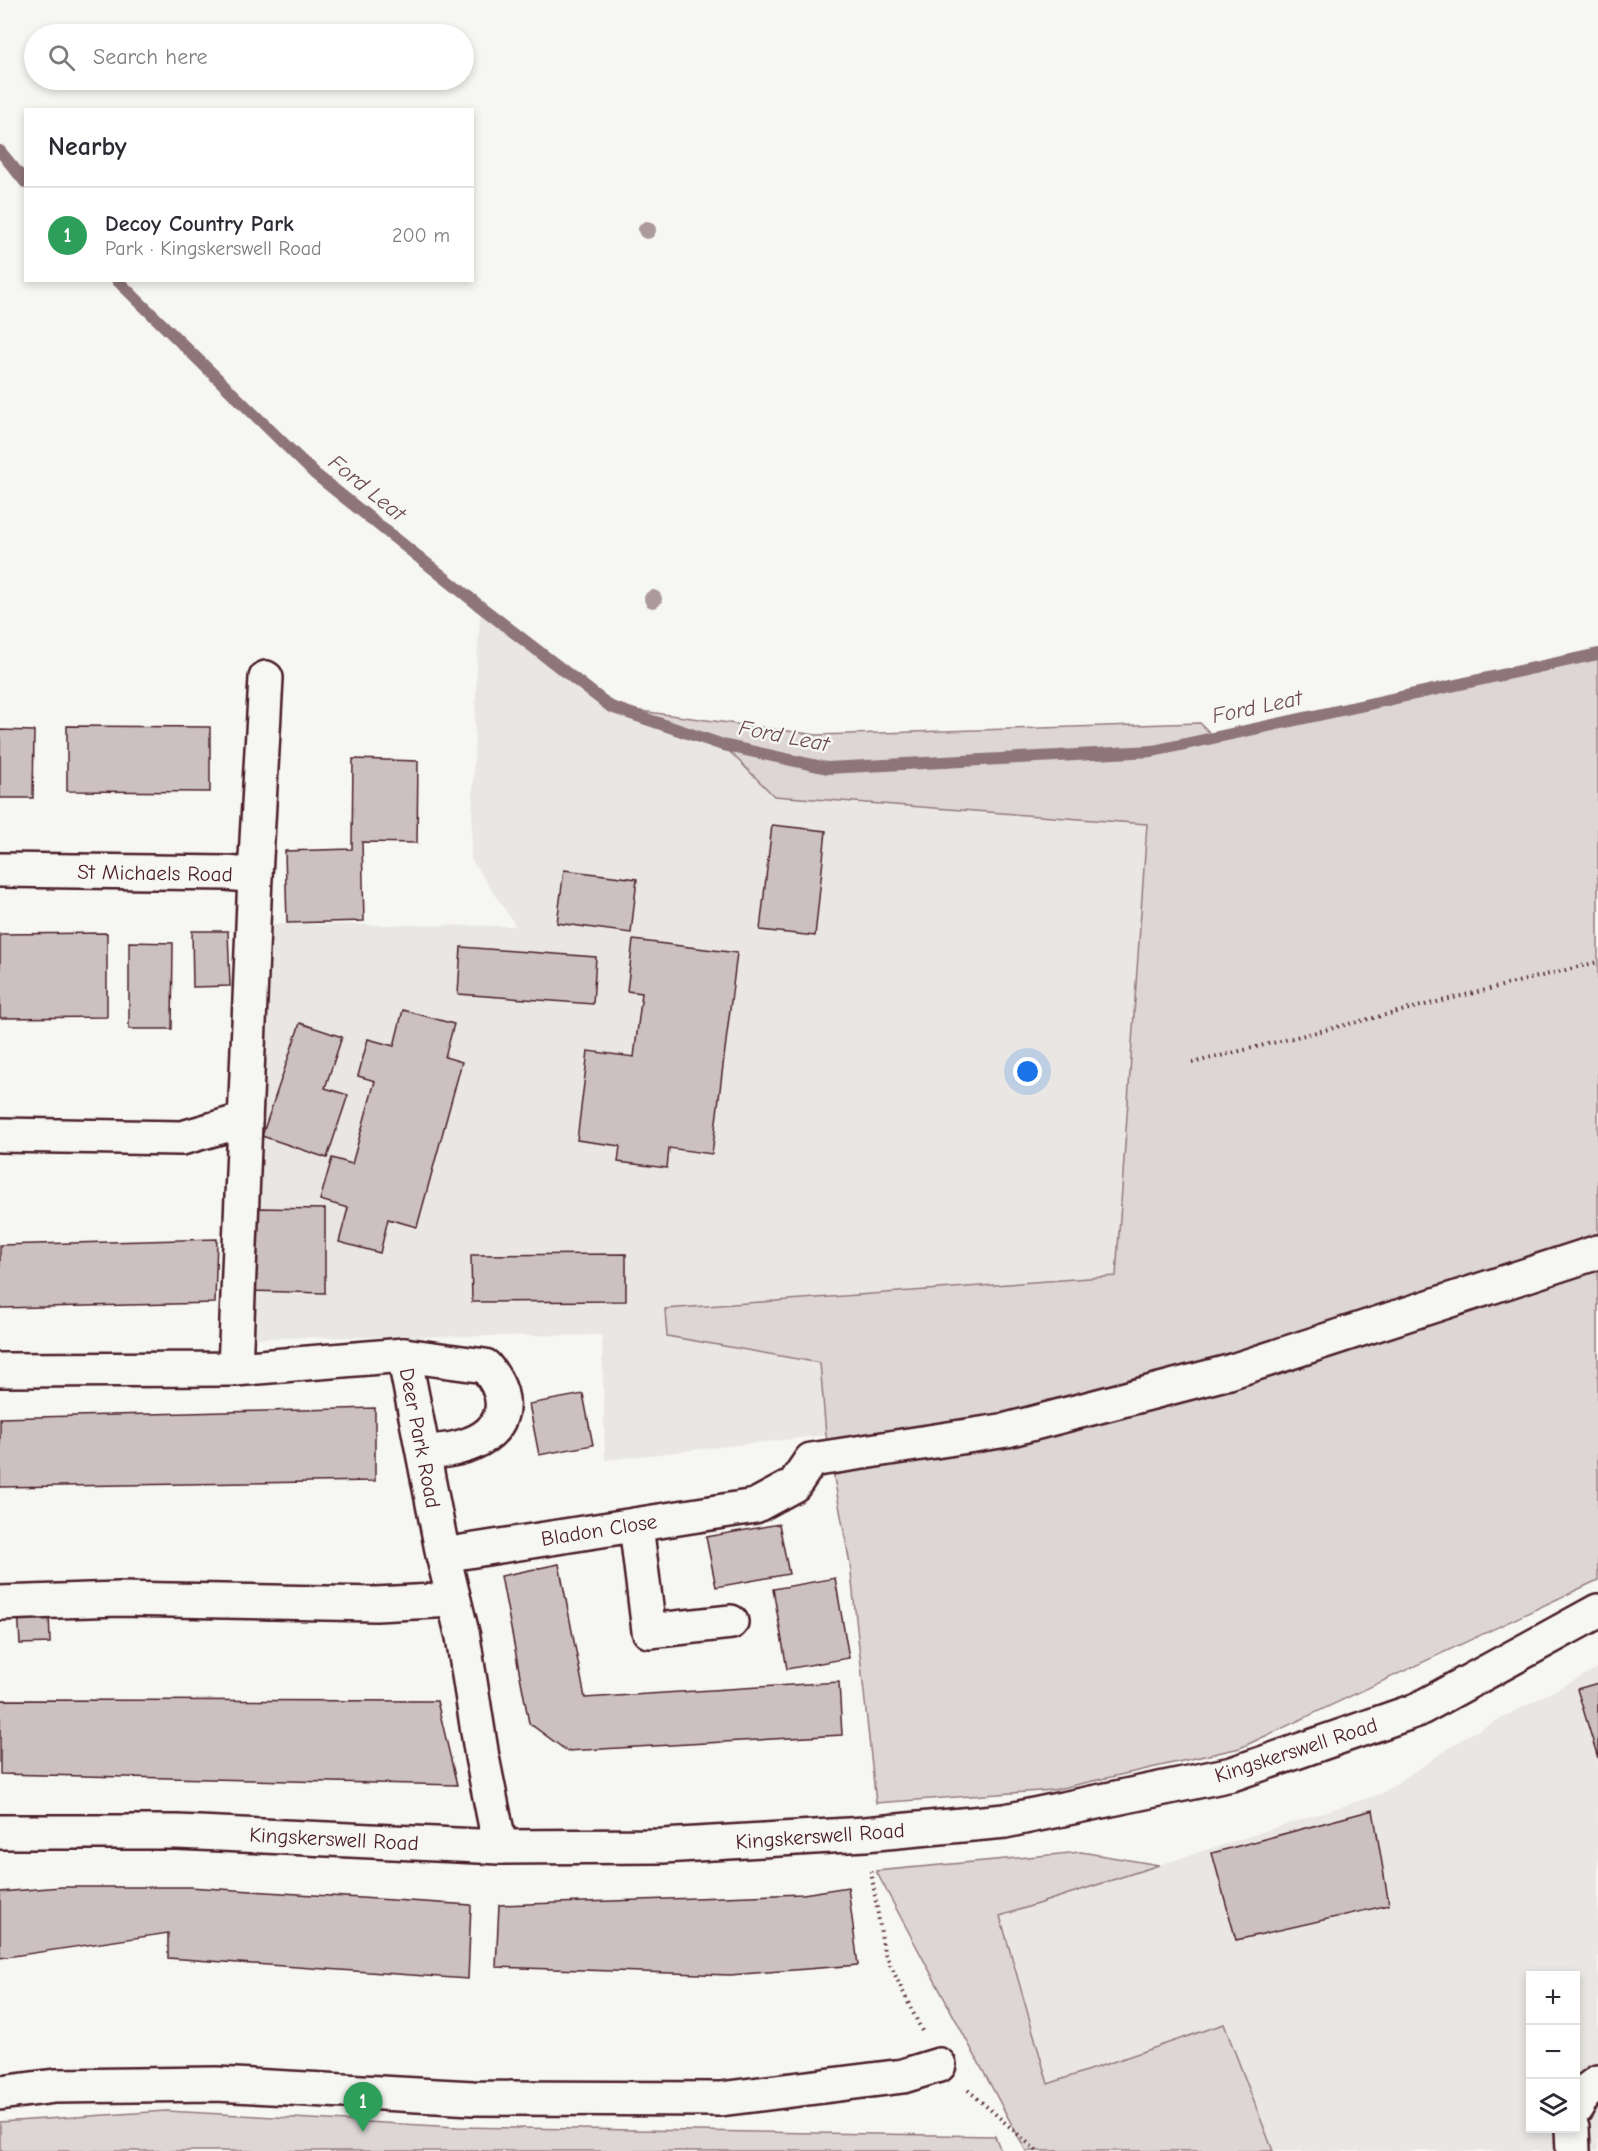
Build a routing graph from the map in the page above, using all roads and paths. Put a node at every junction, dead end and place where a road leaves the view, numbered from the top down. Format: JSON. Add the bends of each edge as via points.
{"nodes":[{"id":1,"x":266,"y":678,"type":"dead end"},
{"id":2,"x":0,"y":870,"type":"edge"},
{"id":3,"x":255,"y":876,"type":"junction"},
{"id":4,"x":1598,"y":962,"type":"edge"},
{"id":5,"x":1192,"y":1063,"type":"dead end"},
{"id":6,"x":245,"y":1120,"type":"junction"},
{"id":7,"x":0,"y":1135,"type":"edge"},
{"id":8,"x":1598,"y":1252,"type":"edge"},
{"id":9,"x":404,"y":1355,"type":"junction"},
{"id":10,"x":235,"y":1369,"type":"junction"},
{"id":11,"x":0,"y":1370,"type":"edge"},
{"id":12,"x":424,"y":1453,"type":"junction"},
{"id":13,"x":636,"y":1525,"type":"junction"},
{"id":14,"x":443,"y":1555,"type":"junction"},
{"id":15,"x":453,"y":1600,"type":"junction"},
{"id":16,"x":0,"y":1603,"type":"edge"},
{"id":17,"x":1598,"y":1611,"type":"edge"},
{"id":18,"x":730,"y":1622,"type":"dead end"},
{"id":19,"x":0,"y":1832,"type":"edge"},
{"id":20,"x":865,"y":1834,"type":"junction"},
{"id":21,"x":500,"y":1847,"type":"junction"},
{"id":22,"x":939,"y":2065,"type":"junction"},
{"id":23,"x":1598,"y":2082,"type":"edge"},
{"id":24,"x":0,"y":2094,"type":"edge"},
{"id":25,"x":1580,"y":2100,"type":"edge"},
{"id":26,"x":1572,"y":2133,"type":"edge"},
{"id":27,"x":1037,"y":2151,"type":"edge"},
{"id":28,"x":1573,"y":2151,"type":"edge"}],
"edges":[{"from":1,"to":3,"type":"street","name":"St Michaels Road"},
{"from":2,"to":3,"type":"street","name":"St Michaels Road"},
{"from":3,"to":6,"type":"street"},
{"from":4,"to":5,"type":"path"},
{"from":6,"to":7,"type":"street","via":[[182,1138]]},
{"from":6,"to":10,"type":"street"},
{"from":8,"to":13,"type":"street","name":"Bladon Close","via":[[1229,1372],[1007,1430],[811,1460],[794,1485],[755,1506]]},
{"from":9,"to":10,"type":"street","name":"Deer Park Road"},
{"from":9,"to":12,"type":"street","name":"Deer Park Road"},
{"from":9,"to":12,"type":"street","via":[[485,1366],[496,1379],[503,1403],[498,1425],[478,1440]]},
{"from":10,"to":11,"type":"street","name":"Deer Park Road"},
{"from":12,"to":14,"type":"street","name":"Deer Park Road"},
{"from":13,"to":14,"type":"street","name":"Bladon Close"},
{"from":13,"to":18,"type":"street","via":[[649,1631]]},
{"from":14,"to":15,"type":"street","name":"Deer Park Road"},
{"from":15,"to":16,"type":"street","via":[[376,1604],[119,1599]]},
{"from":15,"to":21,"type":"street","name":"Deer Park Road"},
{"from":17,"to":20,"type":"street","name":"Kingskerswell Road","via":[[1417,1710],[1232,1774],[1005,1821]]},
{"from":19,"to":21,"type":"street","name":"Kingskerswell Road","via":[[177,1832]]},
{"from":20,"to":21,"type":"street","name":"Kingskerswell Road","via":[[663,1846]]},
{"from":20,"to":22,"type":"path","via":[[884,1952]]},
{"from":22,"to":24,"type":"street","via":[[903,2076],[720,2099],[472,2098],[216,2084],[55,2086]]},
{"from":22,"to":27,"type":"path"},
{"from":23,"to":25,"type":"street"},
{"from":26,"to":28,"type":"street"}]}
